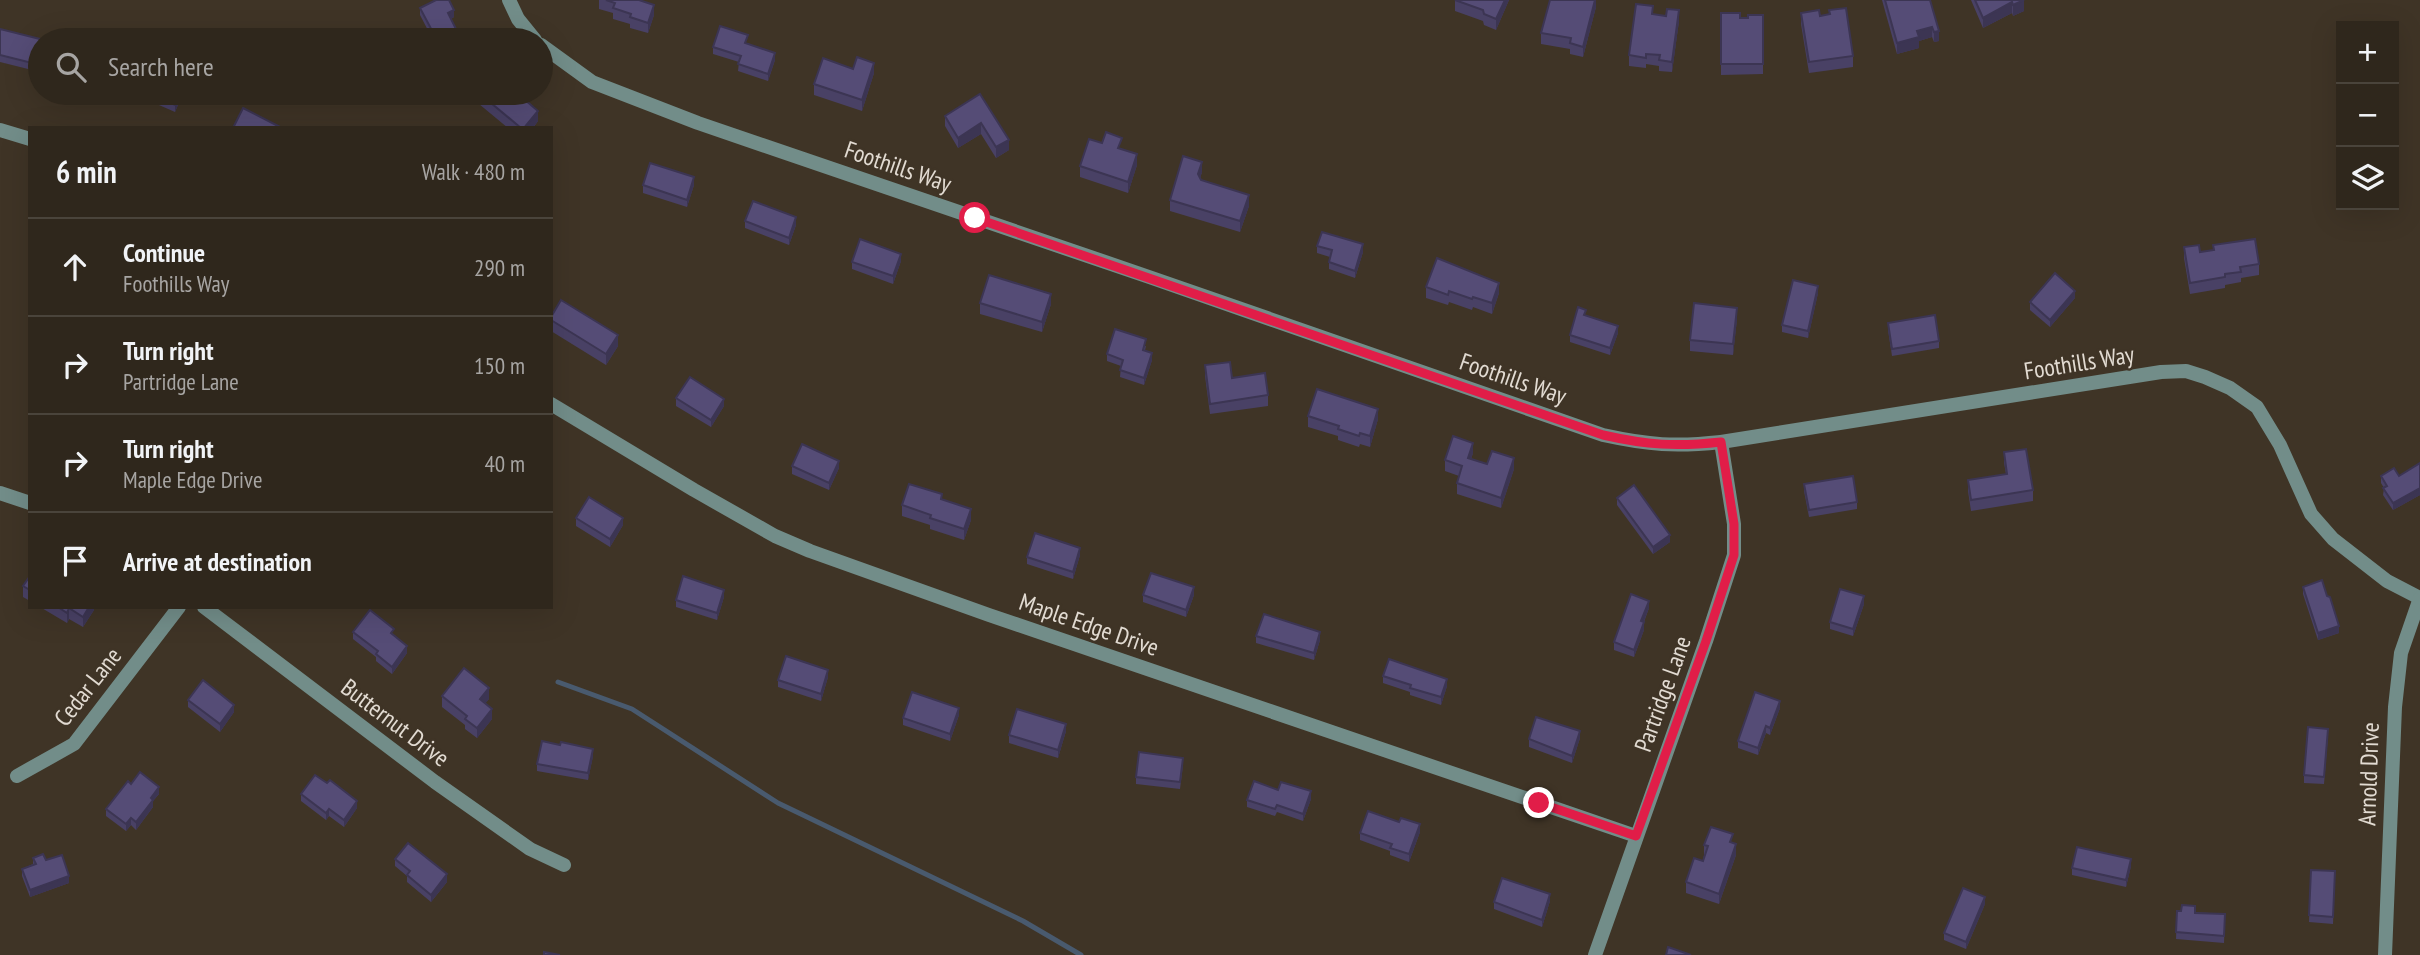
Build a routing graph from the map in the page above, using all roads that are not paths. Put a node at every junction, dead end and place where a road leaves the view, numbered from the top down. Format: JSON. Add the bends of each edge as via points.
{"nodes":[{"id":1,"x":509,"y":0,"type":"edge"},
{"id":2,"x":526,"y":28,"type":"edge"},
{"id":3,"x":553,"y":54,"type":"edge"},
{"id":4,"x":0,"y":130,"type":"edge"},
{"id":5,"x":28,"y":138,"type":"edge"},
{"id":6,"x":553,"y":405,"type":"edge"},
{"id":7,"x":1721,"y":442,"type":"junction"},
{"id":8,"x":0,"y":493,"type":"edge"},
{"id":9,"x":28,"y":502,"type":"edge"},
{"id":10,"x":2420,"y":598,"type":"edge"},
{"id":11,"x":177,"y":609,"type":"edge"},
{"id":12,"x":207,"y":609,"type":"edge"},
{"id":13,"x":17,"y":776,"type":"dead end"},
{"id":14,"x":1636,"y":836,"type":"junction"},
{"id":15,"x":564,"y":865,"type":"dead end"},
{"id":16,"x":1595,"y":955,"type":"edge"},
{"id":17,"x":2385,"y":955,"type":"edge"}],
"edges":[{"from":1,"to":2,"type":"street"},
{"from":3,"to":7,"type":"street","name":"Foothills Way","via":[[592,82],[698,123],[1603,435],[1669,446]]},
{"from":4,"to":5,"type":"street"},
{"from":6,"to":14,"type":"street","name":"Maple Edge Drive","via":[[775,536],[810,551]]},
{"from":7,"to":10,"type":"street","name":"Foothills Way","via":[[2186,371],[2230,388],[2257,407],[2311,514],[2333,539],[2387,581]]},
{"from":7,"to":14,"type":"street","name":"Partridge Lane","via":[[1734,524],[1734,555]]},
{"from":8,"to":9,"type":"street"},
{"from":10,"to":17,"type":"street","name":"Arnold Drive","via":[[2401,653],[2395,708]]},
{"from":11,"to":13,"type":"street","name":"Cedar Lane","via":[[74,744]]},
{"from":12,"to":15,"type":"street","name":"Butternut Drive","via":[[435,782],[530,849]]},
{"from":14,"to":16,"type":"street","name":"Partridge Lane"}]}
